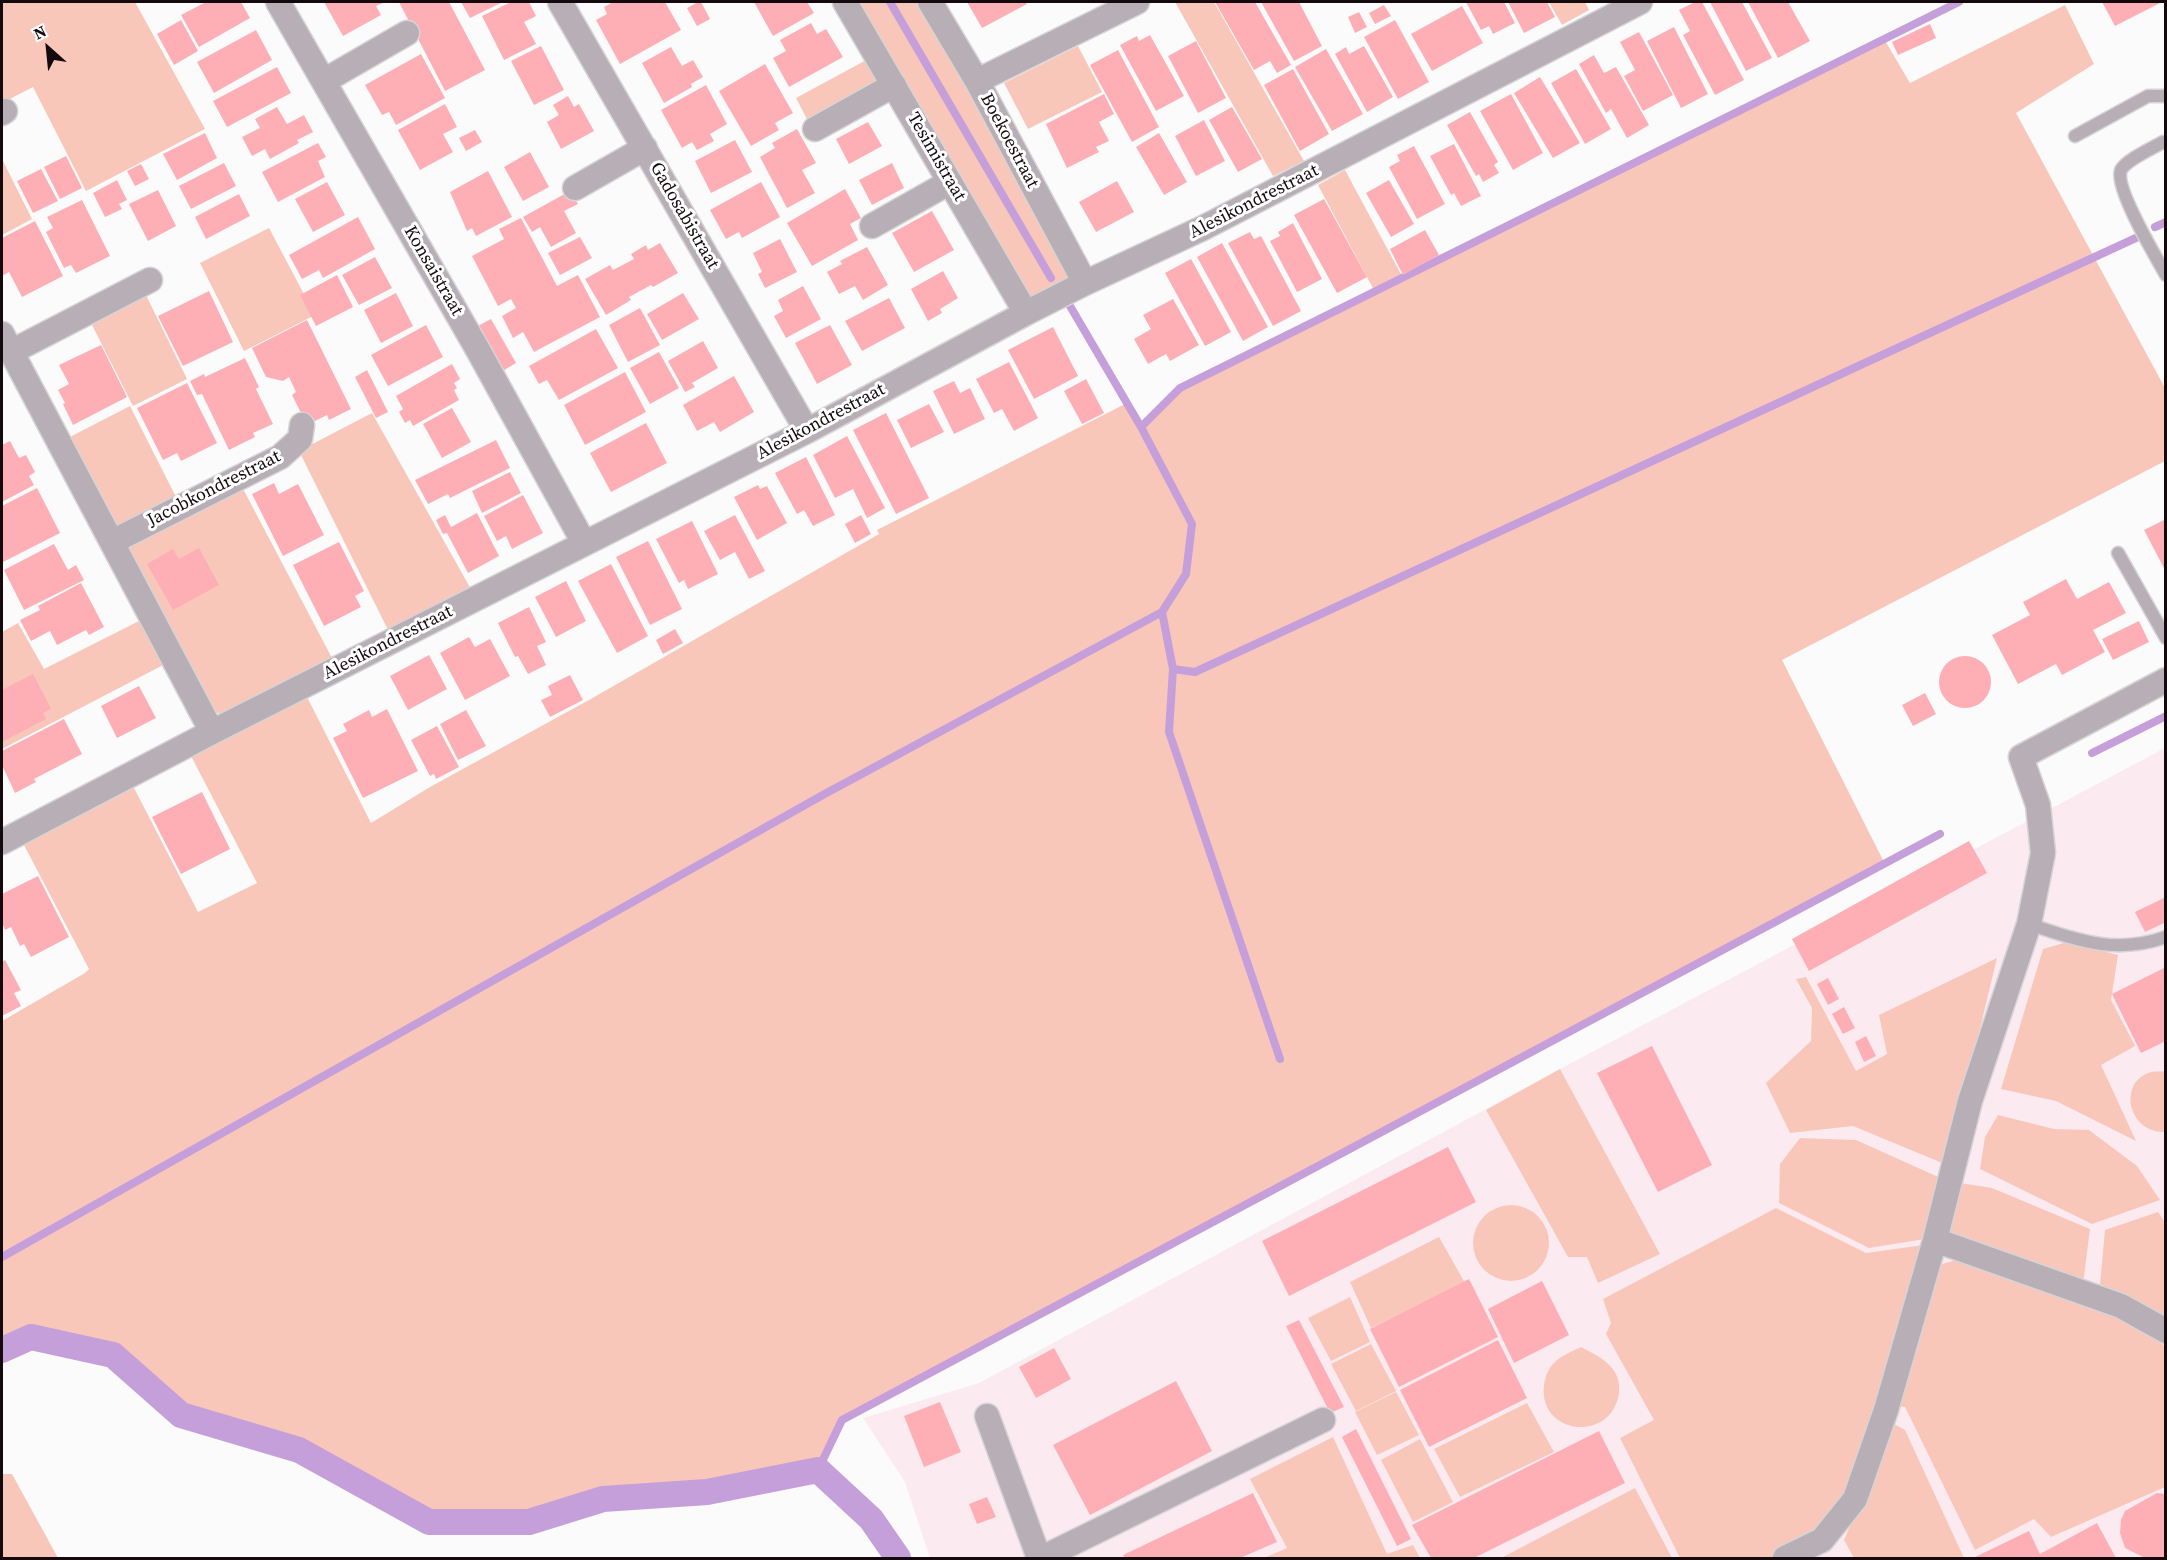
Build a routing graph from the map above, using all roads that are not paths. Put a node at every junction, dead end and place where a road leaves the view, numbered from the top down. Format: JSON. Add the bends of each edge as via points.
{"nodes":[{"id":1,"x":278,"y":2,"type":"edge"},
{"id":2,"x":561,"y":2,"type":"edge"},
{"id":3,"x":846,"y":2,"type":"edge"},
{"id":4,"x":930,"y":2,"type":"edge"},
{"id":5,"x":1137,"y":2,"type":"edge"},
{"id":6,"x":1640,"y":2,"type":"edge"},
{"id":7,"x":407,"y":33,"type":"dead end"},
{"id":8,"x":324,"y":81,"type":"junction"},
{"id":9,"x":976,"y":81,"type":"junction"},
{"id":10,"x":894,"y":86,"type":"junction"},
{"id":11,"x":2166,"y":96,"type":"edge"},
{"id":12,"x":816,"y":129,"type":"dead end"},
{"id":13,"x":2075,"y":136,"type":"dead end"},
{"id":14,"x":2166,"y":143,"type":"edge"},
{"id":15,"x":645,"y":148,"type":"junction"},
{"id":16,"x":950,"y":182,"type":"junction"},
{"id":17,"x":575,"y":188,"type":"dead end"},
{"id":18,"x":873,"y":226,"type":"dead end"},
{"id":19,"x":2166,"y":275,"type":"edge"},
{"id":20,"x":150,"y":280,"type":"dead end"},
{"id":21,"x":1085,"y":283,"type":"junction"},
{"id":22,"x":1026,"y":313,"type":"junction"},
{"id":23,"x":6,"y":343,"type":"edge"},
{"id":24,"x":302,"y":425,"type":"dead end"},
{"id":25,"x":807,"y":431,"type":"junction"},
{"id":26,"x":112,"y":542,"type":"junction"},
{"id":27,"x":584,"y":543,"type":"junction"},
{"id":28,"x":2118,"y":553,"type":"dead end"},
{"id":29,"x":2166,"y":638,"type":"edge"},
{"id":30,"x":2166,"y":680,"type":"edge"},
{"id":31,"x":212,"y":732,"type":"junction"},
{"id":32,"x":4,"y":835,"type":"edge"},
{"id":33,"x":2029,"y":924,"type":"junction"},
{"id":34,"x":2166,"y":937,"type":"edge"},
{"id":35,"x":1935,"y":1240,"type":"junction"},
{"id":36,"x":2166,"y":1331,"type":"edge"},
{"id":37,"x":987,"y":1416,"type":"dead end"},
{"id":38,"x":1323,"y":1420,"type":"dead end"},
{"id":39,"x":1034,"y":1557,"type":"edge"},
{"id":40,"x":1785,"y":1558,"type":"edge"}],
"edges":[{"from":1,"to":8,"type":"street","name":"Konsaistraat"},
{"from":2,"to":15,"type":"street","name":"Gadosabistraat"},
{"from":3,"to":10,"type":"street","name":"Tesimistraat"},
{"from":4,"to":9,"type":"street","name":"Boekoestraat"},
{"from":5,"to":9,"type":"street"},
{"from":6,"to":21,"type":"street","name":"Alesikondrestraat","via":[[1203,228]]},
{"from":7,"to":8,"type":"street"},
{"from":8,"to":27,"type":"street","name":"Konsaistraat"},
{"from":9,"to":21,"type":"street","name":"Boekoestraat"},
{"from":10,"to":12,"type":"street"},
{"from":10,"to":16,"type":"street","name":"Tesimistraat"},
{"from":11,"to":13,"type":"lane","via":[[2148,96]]},
{"from":14,"to":19,"type":"lane","via":[[2128,162],[2121,170],[2119,182]]},
{"from":15,"to":17,"type":"street"},
{"from":15,"to":25,"type":"street","name":"Gadosabistraat"},
{"from":16,"to":18,"type":"street"},
{"from":16,"to":22,"type":"street","name":"Tesimistraat"},
{"from":20,"to":23,"type":"street"},
{"from":21,"to":22,"type":"street","name":"Alesikondrestraat"},
{"from":22,"to":25,"type":"street","name":"Alesikondrestraat"},
{"from":23,"to":26,"type":"street"},
{"from":24,"to":26,"type":"street","name":"Jacobkondrestraat","via":[[300,439],[280,457]]},
{"from":25,"to":27,"type":"street","name":"Alesikondrestraat"},
{"from":26,"to":31,"type":"street"},
{"from":27,"to":31,"type":"street","name":"Alesikondrestraat"},
{"from":28,"to":29,"type":"lane"},
{"from":30,"to":33,"type":"street","via":[[2021,757],[2038,805],[2043,853]]},
{"from":31,"to":32,"type":"street","name":"Alesikondrestraat"},
{"from":33,"to":34,"type":"lane","via":[[2089,944],[2136,946]]},
{"from":33,"to":35,"type":"street","via":[[1970,1101]]},
{"from":35,"to":36,"type":"street","via":[[2121,1306]]},
{"from":35,"to":40,"type":"street","via":[[1886,1410],[1854,1499],[1822,1540]]},
{"from":37,"to":39,"type":"street"},
{"from":38,"to":39,"type":"street"}]}
